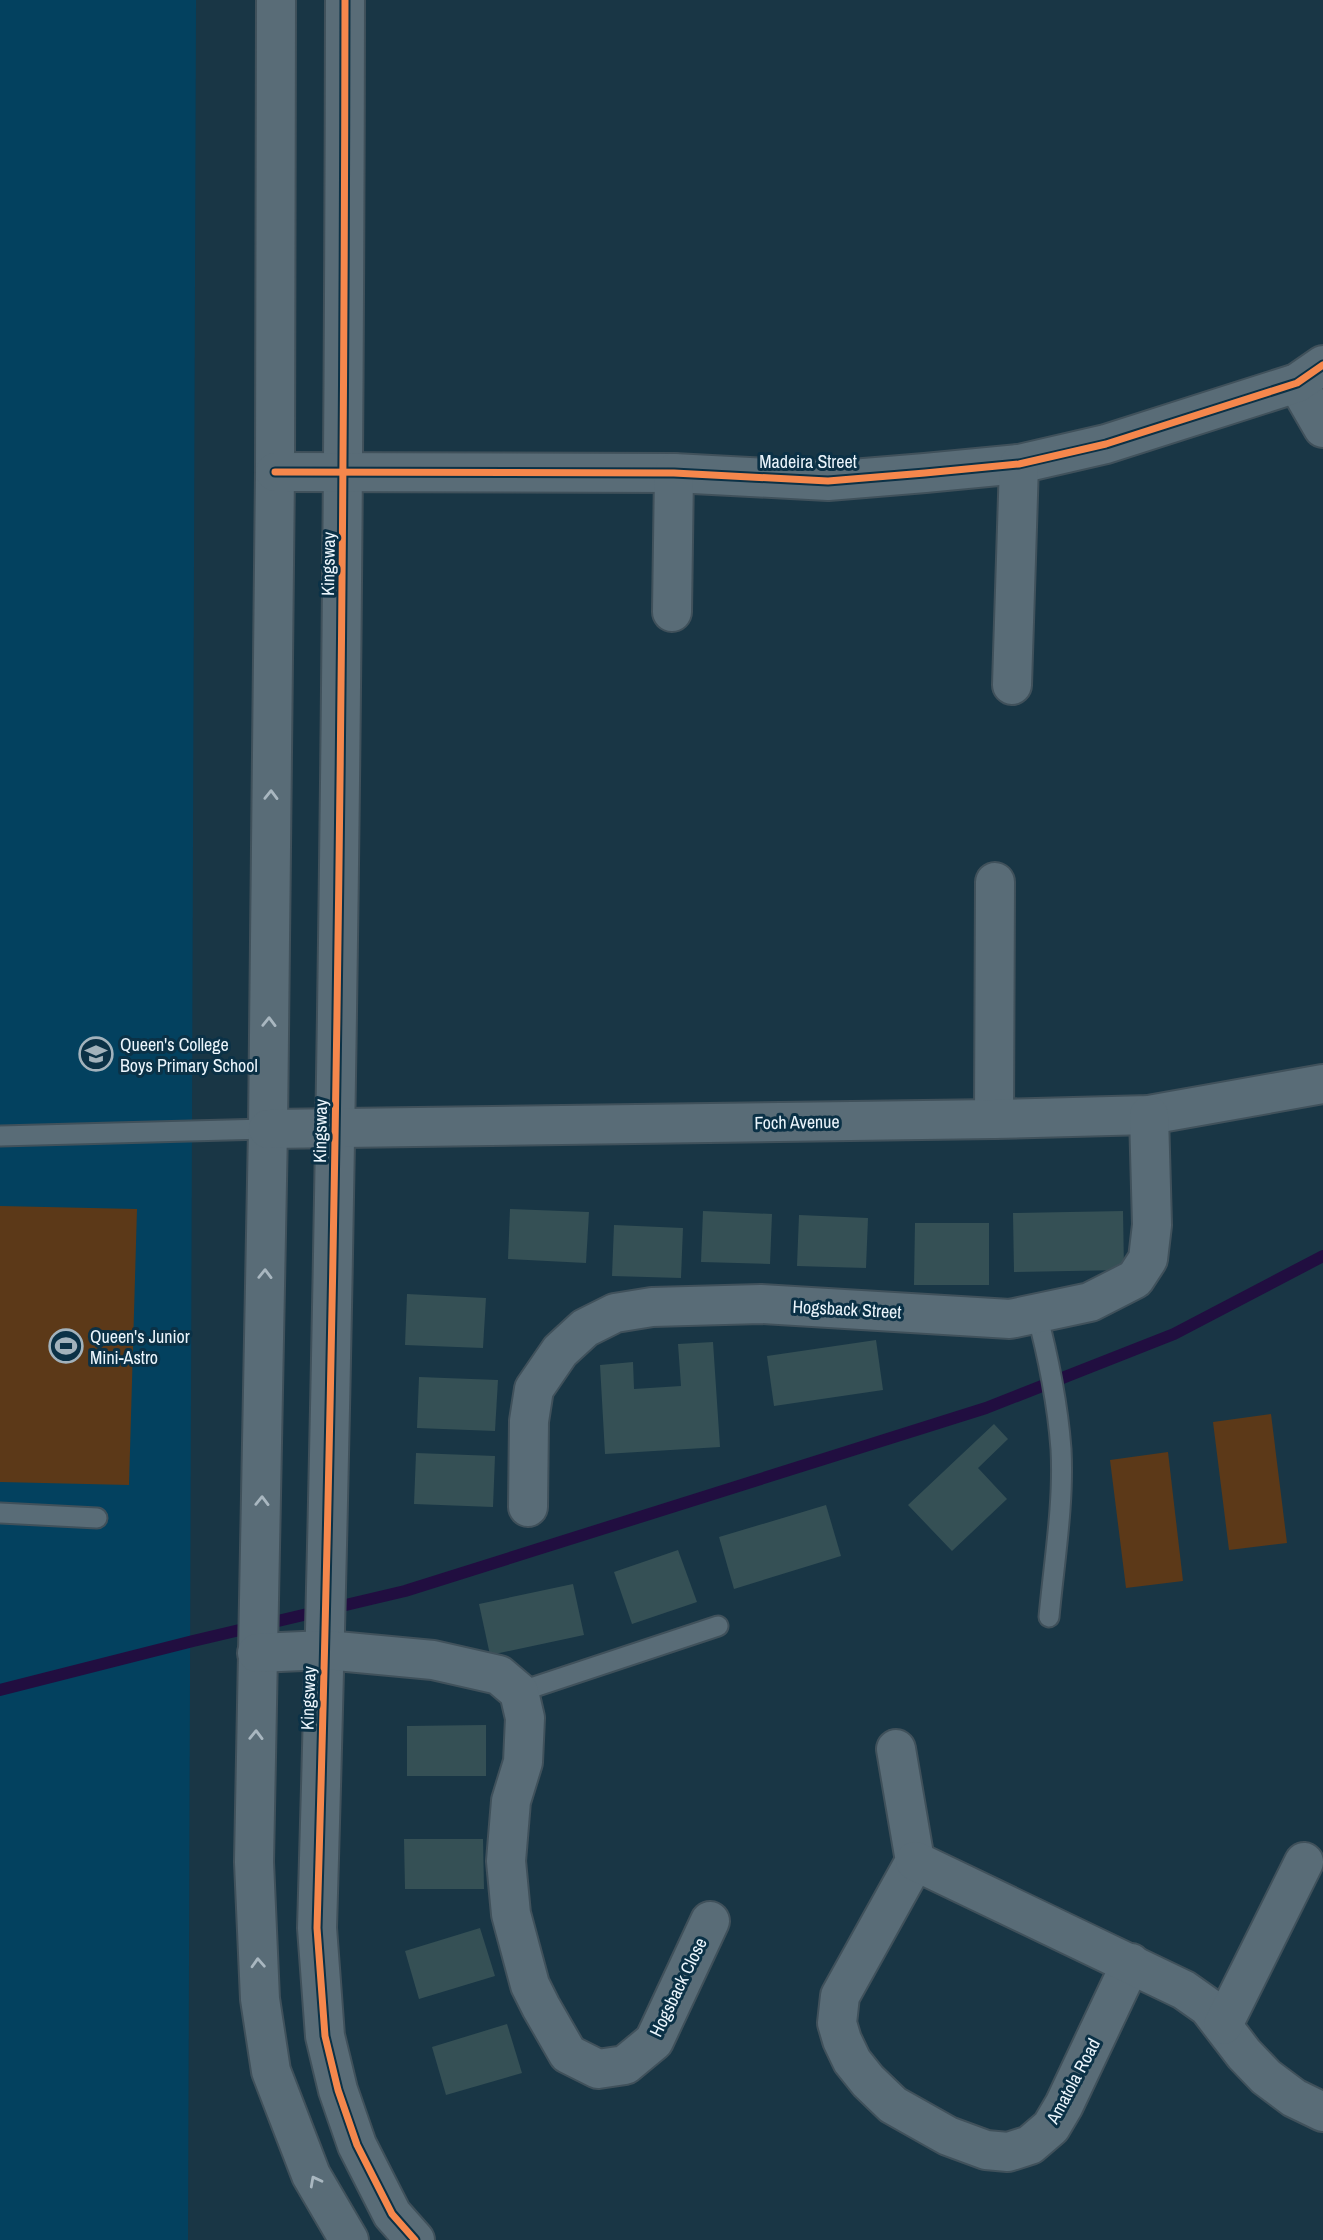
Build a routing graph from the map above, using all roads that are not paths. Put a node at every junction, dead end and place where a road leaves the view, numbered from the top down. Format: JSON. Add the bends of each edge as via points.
{"nodes":[{"id":1,"x":276,"y":0,"type":"edge"},
{"id":2,"x":345,"y":0,"type":"edge"},
{"id":3,"x":1310,"y":374,"type":"edge"},
{"id":4,"x":1323,"y":428,"type":"edge"},
{"id":5,"x":1019,"y":464,"type":"junction"},
{"id":6,"x":275,"y":472,"type":"junction"},
{"id":7,"x":345,"y":472,"type":"junction"},
{"id":8,"x":674,"y":473,"type":"junction"},
{"id":9,"x":672,"y":612,"type":"dead end"},
{"id":10,"x":1012,"y":685,"type":"dead end"},
{"id":11,"x":995,"y":881,"type":"dead end"},
{"id":12,"x":1323,"y":1084,"type":"edge"},
{"id":13,"x":1149,"y":1115,"type":"junction"},
{"id":14,"x":994,"y":1119,"type":"junction"},
{"id":15,"x":268,"y":1129,"type":"junction"},
{"id":16,"x":336,"y":1129,"type":"junction"},
{"id":17,"x":0,"y":1136,"type":"edge"},
{"id":18,"x":1040,"y":1325,"type":"junction"},
{"id":19,"x":528,"y":1507,"type":"dead end"},
{"id":20,"x":0,"y":1513,"type":"edge"},
{"id":21,"x":97,"y":1518,"type":"dead end"},
{"id":22,"x":1049,"y":1617,"type":"dead end"},
{"id":23,"x":718,"y":1626,"type":"dead end"},
{"id":24,"x":326,"y":1640,"type":"junction"},
{"id":25,"x":258,"y":1646,"type":"junction"},
{"id":26,"x":519,"y":1692,"type":"junction"},
{"id":27,"x":896,"y":1749,"type":"dead end"},
{"id":28,"x":915,"y":1861,"type":"junction"},
{"id":29,"x":1304,"y":1862,"type":"dead end"},
{"id":30,"x":710,"y":1922,"type":"dead end"},
{"id":31,"x":1131,"y":1963,"type":"junction"},
{"id":32,"x":1223,"y":2025,"type":"junction"},
{"id":33,"x":1323,"y":2112,"type":"edge"},
{"id":34,"x":349,"y":2240,"type":"edge"},
{"id":35,"x":415,"y":2240,"type":"edge"}],
"edges":[{"from":1,"to":6,"type":"street"},
{"from":2,"to":7,"type":"street","name":"Kingsway"},
{"from":3,"to":4,"type":"street"},
{"from":3,"to":5,"type":"street","name":"Madeira Street","via":[[1106,444]]},
{"from":5,"to":8,"type":"street","name":"Madeira Street","via":[[828,481]]},
{"from":5,"to":10,"type":"street"},
{"from":6,"to":7,"type":"street","name":"Madeira Street"},
{"from":15,"to":6,"type":"street","one_way":true},
{"from":7,"to":8,"type":"street","name":"Madeira Street"},
{"from":7,"to":16,"type":"street","name":"Kingsway"},
{"from":8,"to":9,"type":"street"},
{"from":11,"to":14,"type":"street"},
{"from":12,"to":13,"type":"street","name":"Foch Avenue"},
{"from":13,"to":14,"type":"street","name":"Foch Avenue"},
{"from":13,"to":18,"type":"street","name":"Hogsback Street","via":[[1152,1225],[1148,1259],[1135,1279]]},
{"from":14,"to":16,"type":"street","name":"Foch Avenue"},
{"from":15,"to":16,"type":"street","name":"Foch Avenue"},
{"from":15,"to":17,"type":"lane"},
{"from":25,"to":15,"type":"street","one_way":true},
{"from":16,"to":24,"type":"street","name":"Kingsway"},
{"from":18,"to":19,"type":"street","name":"Hogsback Street","via":[[1010,1319],[761,1304],[652,1307],[615,1313],[585,1328],[561,1351],[534,1389]]},
{"from":18,"to":22,"type":"lane","via":[[1061,1447]]},
{"from":20,"to":21,"type":"lane"},
{"from":23,"to":26,"type":"lane"},
{"from":24,"to":25,"type":"street"},
{"from":24,"to":26,"type":"street","via":[[499,1675]]},
{"from":24,"to":35,"type":"street","name":"Kingsway","via":[[317,1928],[325,2036],[357,2145],[392,2214]]},
{"from":34,"to":25,"type":"street","one_way":true,"via":[[311,2175],[271,2071],[260,1999],[254,1862]]},
{"from":26,"to":30,"type":"street","name":"Hogsback Close","via":[[525,1718],[523,1762],[512,1801],[507,1849],[511,1913],[530,1984],[568,2054],[598,2069],[625,2065],[654,2040]]},
{"from":27,"to":28,"type":"street"},
{"from":28,"to":31,"type":"street"},
{"from":28,"to":31,"type":"street","name":"Amatola Road","via":[[841,1996],[837,2022],[852,2061],[868,2081],[893,2105],[947,2136],[986,2150],[1008,2152],[1030,2145],[1051,2127]]},
{"from":29,"to":32,"type":"street"},
{"from":31,"to":32,"type":"street","via":[[1184,1990]]},
{"from":32,"to":33,"type":"street","via":[[1266,2077],[1293,2098]]}]}
